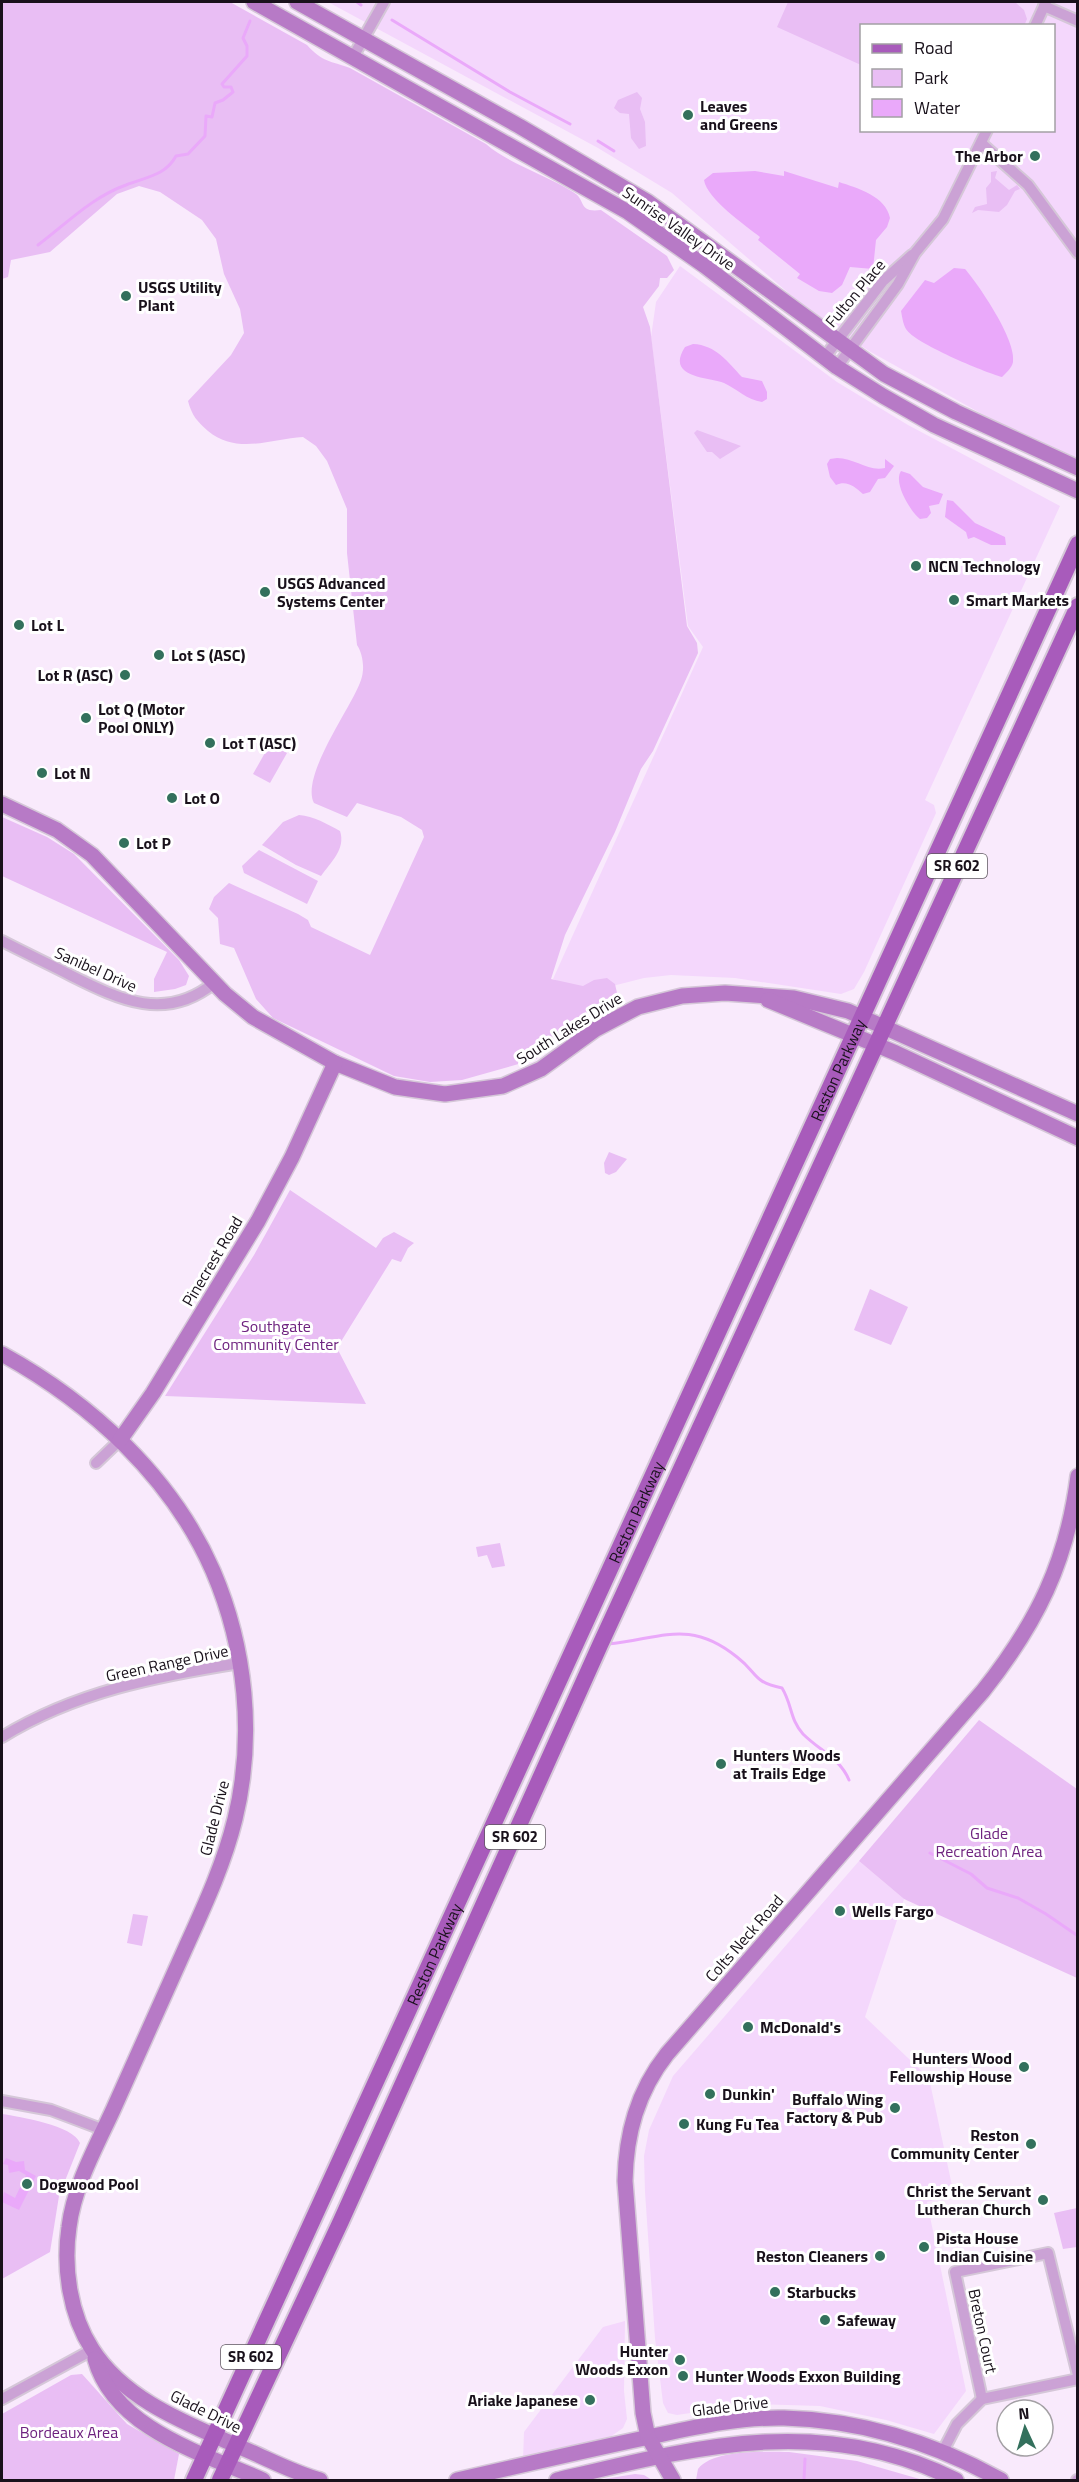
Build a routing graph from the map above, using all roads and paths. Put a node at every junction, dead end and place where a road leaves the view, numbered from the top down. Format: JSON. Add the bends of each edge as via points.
{"nodes":[{"id":1,"x":254,"y":2,"type":"edge"},
{"id":2,"x":297,"y":2,"type":"edge"},
{"id":3,"x":384,"y":2,"type":"edge"},
{"id":4,"x":1045,"y":4,"type":"edge"},
{"id":5,"x":1077,"y":21,"type":"edge"},
{"id":6,"x":1036,"y":24,"type":"edge"},
{"id":7,"x":364,"y":39,"type":"junction"},
{"id":8,"x":353,"y":57,"type":"junction"},
{"id":9,"x":986,"y":132,"type":"edge"},
{"id":10,"x":981,"y":143,"type":"junction"},
{"id":11,"x":915,"y":253,"type":"junction"},
{"id":12,"x":1077,"y":253,"type":"edge"},
{"id":13,"x":835,"y":340,"type":"junction"},
{"id":14,"x":849,"y":350,"type":"junction"},
{"id":15,"x":824,"y":358,"type":"junction"},
{"id":16,"x":837,"y":367,"type":"junction"},
{"id":17,"x":1077,"y":468,"type":"edge"},
{"id":18,"x":1077,"y":491,"type":"edge"},
{"id":19,"x":1077,"y":544,"type":"edge"},
{"id":20,"x":1077,"y":606,"type":"edge"},
{"id":21,"x":2,"y":804,"type":"edge"},
{"id":22,"x":2,"y":941,"type":"edge"},
{"id":23,"x":214,"y":983,"type":"junction"},
{"id":24,"x":757,"y":996,"type":"junction"},
{"id":25,"x":862,"y":1017,"type":"junction"},
{"id":26,"x":885,"y":1026,"type":"junction"},
{"id":27,"x":854,"y":1035,"type":"junction"},
{"id":28,"x":877,"y":1045,"type":"junction"},
{"id":29,"x":335,"y":1064,"type":"junction"},
{"id":30,"x":1077,"y":1114,"type":"edge"},
{"id":31,"x":1077,"y":1138,"type":"edge"},
{"id":32,"x":2,"y":1354,"type":"edge"},
{"id":33,"x":120,"y":1440,"type":"junction"},
{"id":34,"x":96,"y":1463,"type":"dead end"},
{"id":35,"x":1077,"y":1476,"type":"edge"},
{"id":36,"x":240,"y":1663,"type":"junction"},
{"id":37,"x":2,"y":1737,"type":"edge"},
{"id":38,"x":2,"y":2101,"type":"edge"},
{"id":39,"x":104,"y":2130,"type":"junction"},
{"id":40,"x":92,"y":2350,"type":"junction"},
{"id":41,"x":1077,"y":2377,"type":"edge"},
{"id":42,"x":2,"y":2399,"type":"edge"},
{"id":43,"x":982,"y":2399,"type":"junction"},
{"id":44,"x":215,"y":2436,"type":"junction"},
{"id":45,"x":648,"y":2438,"type":"junction"},
{"id":46,"x":237,"y":2445,"type":"junction"},
{"id":47,"x":943,"y":2451,"type":"junction"},
{"id":48,"x":206,"y":2455,"type":"junction"},
{"id":49,"x":657,"y":2457,"type":"junction"},
{"id":50,"x":228,"y":2465,"type":"junction"},
{"id":51,"x":194,"y":2481,"type":"edge"},
{"id":52,"x":220,"y":2481,"type":"edge"},
{"id":53,"x":263,"y":2481,"type":"edge"},
{"id":54,"x":320,"y":2481,"type":"edge"},
{"id":55,"x":457,"y":2481,"type":"edge"},
{"id":56,"x":557,"y":2481,"type":"edge"},
{"id":57,"x":673,"y":2481,"type":"edge"},
{"id":58,"x":956,"y":2481,"type":"edge"},
{"id":59,"x":1001,"y":2481,"type":"edge"}],
"edges":[{"from":1,"to":8,"type":"street","name":"Sunrise Valley Drive"},
{"from":2,"to":7,"type":"street","name":"Sunrise Valley Drive"},
{"from":3,"to":7,"type":"street"},
{"from":4,"to":5,"type":"street"},
{"from":4,"to":6,"type":"street"},
{"from":7,"to":8,"type":"street"},
{"from":7,"to":13,"type":"street","name":"Sunrise Valley Drive","via":[[648,202]]},
{"from":8,"to":15,"type":"street","name":"Sunrise Valley Drive","via":[[628,212]]},
{"from":9,"to":10,"type":"street","name":"Fulton Place"},
{"from":10,"to":11,"type":"street","name":"Fulton Place","via":[[953,202]]},
{"from":10,"to":12,"type":"street","via":[[1028,185]]},
{"from":11,"to":13,"type":"street","name":"Fulton Place","via":[[892,271]]},
{"from":11,"to":14,"type":"street","name":"Fulton Place","via":[[898,284]]},
{"from":13,"to":14,"type":"street","name":"Sunrise Valley Drive"},
{"from":13,"to":15,"type":"street","name":"Fulton Place"},
{"from":14,"to":16,"type":"street","name":"Fulton Place"},
{"from":14,"to":17,"type":"street","name":"Sunrise Valley Drive","via":[[930,399]]},
{"from":15,"to":16,"type":"street","name":"Sunrise Valley Drive"},
{"from":16,"to":18,"type":"street","name":"Sunrise Valley Drive","via":[[934,425]]},
{"from":19,"to":25,"type":"main road","name":"Reston Parkway","number":"SR 602"},
{"from":20,"to":26,"type":"main road","name":"Reston Parkway","number":"SR 602"},
{"from":21,"to":23,"type":"street","name":"South Lakes Drive","via":[[57,830],[92,855]]},
{"from":22,"to":23,"type":"street","name":"Sanibel Drive","via":[[112,996],[132,1002],[150,1005],[177,1001]]},
{"from":23,"to":29,"type":"street","name":"South Lakes Drive","via":[[259,1021]]},
{"from":24,"to":25,"type":"street","name":"South Lakes Drive","via":[[809,1000]]},
{"from":24,"to":27,"type":"street","name":"South Lakes Drive"},
{"from":24,"to":29,"type":"street","name":"South Lakes Drive","via":[[692,995],[638,1006],[605,1023],[532,1075],[484,1090],[418,1092]]},
{"from":25,"to":26,"type":"street","name":"South Lakes Drive"},
{"from":25,"to":27,"type":"main road","name":"Reston Parkway","number":"SR 602"},
{"from":26,"to":28,"type":"main road","name":"Reston Parkway","number":"SR 602"},
{"from":26,"to":30,"type":"street","name":"South Lakes Drive"},
{"from":27,"to":28,"type":"street","name":"South Lakes Drive"},
{"from":27,"to":44,"type":"main road","name":"Reston Parkway","number":"SR 602"},
{"from":28,"to":31,"type":"street","name":"South Lakes Drive"},
{"from":28,"to":46,"type":"main road","name":"Reston Parkway","number":"SR 602"},
{"from":29,"to":33,"type":"street","name":"Pinecrest Road","via":[[254,1228]]},
{"from":32,"to":33,"type":"street","name":"Glade Drive","via":[[53,1387]]},
{"from":33,"to":34,"type":"street","name":"Pinecrest Road"},
{"from":33,"to":36,"type":"street","name":"Glade Drive","via":[[165,1489],[197,1540],[225,1602]]},
{"from":35,"to":45,"type":"street","name":"Colts Neck Road","via":[[1055,1573],[1036,1615],[1010,1657],[667,2054],[643,2092],[630,2130],[624,2181],[638,2373]]},
{"from":36,"to":37,"type":"street","name":"Green Range Drive","via":[[108,1689],[44,1714]]},
{"from":36,"to":39,"type":"street","name":"Glade Drive","via":[[245,1752],[231,1835],[204,1906]]},
{"from":38,"to":39,"type":"street","via":[[51,2110]]},
{"from":39,"to":40,"type":"street","name":"Glade Drive","via":[[75,2198],[67,2240],[71,2294]]},
{"from":40,"to":42,"type":"street"},
{"from":40,"to":44,"type":"street","name":"Glade Drive","via":[[138,2395]]},
{"from":40,"to":48,"type":"street","name":"Glade Drive","via":[[103,2380],[122,2405],[154,2429]]},
{"from":41,"to":43,"type":"street","name":"Breton Court"},
{"from":41,"to":43,"type":"street","name":"Breton Court","via":[[1048,2253],[955,2272]]},
{"from":43,"to":47,"type":"street","name":"Breton Court","via":[[957,2424]]},
{"from":44,"to":46,"type":"street","name":"Glade Drive"},
{"from":44,"to":48,"type":"main road","name":"Reston Parkway","number":"SR 602"},
{"from":45,"to":47,"type":"street","name":"Glade Drive","via":[[706,2425],[785,2418],[870,2429]]},
{"from":45,"to":49,"type":"street","name":"Colts Neck Road"},
{"from":45,"to":55,"type":"street","name":"Glade Drive"},
{"from":46,"to":50,"type":"main road","name":"Reston Parkway","number":"SR 602"},
{"from":46,"to":54,"type":"street","name":"Glade Drive"},
{"from":47,"to":59,"type":"street","name":"Glade Drive"},
{"from":48,"to":50,"type":"street","name":"Glade Drive"},
{"from":48,"to":51,"type":"main road","name":"Reston Parkway","number":"SR 602"},
{"from":49,"to":56,"type":"street"},
{"from":49,"to":57,"type":"street","name":"Colts Neck Road"},
{"from":49,"to":58,"type":"street","via":[[733,2443],[811,2442],[880,2452]]},
{"from":50,"to":52,"type":"main road","name":"Reston Parkway","number":"SR 602"},
{"from":50,"to":53,"type":"street","name":"Glade Drive"}]}
